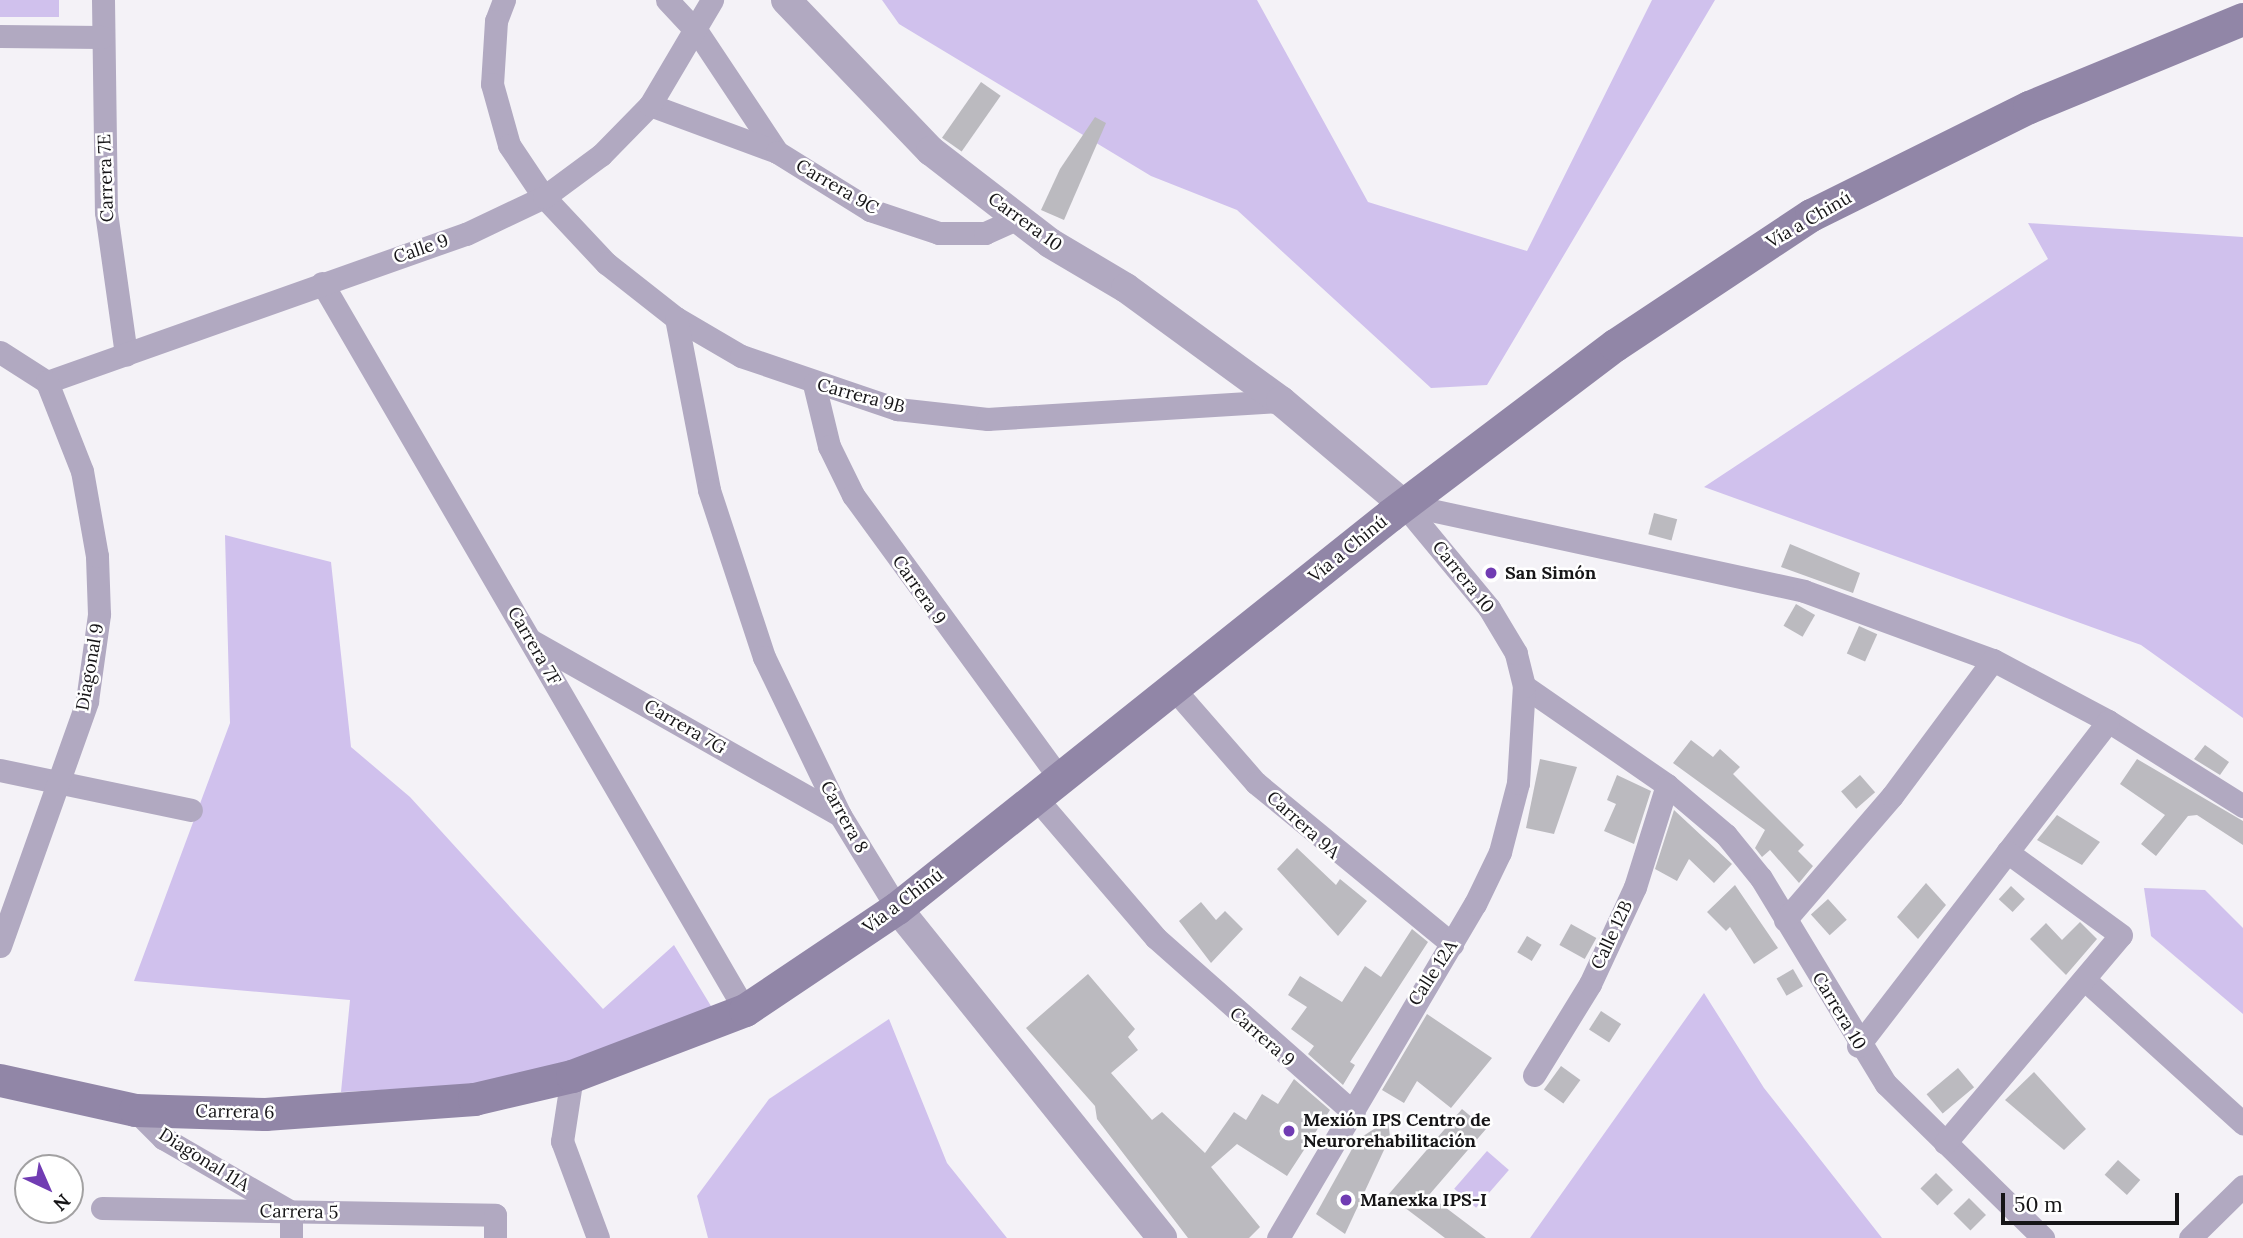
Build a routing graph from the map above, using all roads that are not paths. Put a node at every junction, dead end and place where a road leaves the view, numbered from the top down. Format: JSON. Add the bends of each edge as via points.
{"nodes":[{"id":1,"x":103,"y":0,"type":"edge"},
{"id":2,"x":504,"y":0,"type":"edge"},
{"id":3,"x":667,"y":0,"type":"edge"},
{"id":4,"x":712,"y":0,"type":"edge"},
{"id":5,"x":786,"y":0,"type":"edge"},
{"id":6,"x":2243,"y":19,"type":"edge"},
{"id":7,"x":698,"y":33,"type":"junction"},
{"id":8,"x":0,"y":36,"type":"edge"},
{"id":9,"x":102,"y":37,"type":"junction"},
{"id":10,"x":650,"y":105,"type":"junction"},
{"id":11,"x":778,"y":152,"type":"junction"},
{"id":12,"x":544,"y":197,"type":"junction"},
{"id":13,"x":1018,"y":218,"type":"junction"},
{"id":14,"x":322,"y":283,"type":"junction"},
{"id":15,"x":676,"y":318,"type":"junction"},
{"id":16,"x":0,"y":352,"type":"edge"},
{"id":17,"x":126,"y":355,"type":"junction"},
{"id":18,"x":47,"y":382,"type":"junction"},
{"id":19,"x":814,"y":384,"type":"junction"},
{"id":20,"x":1281,"y":401,"type":"junction"},
{"id":21,"x":1403,"y":505,"type":"junction"},
{"id":22,"x":530,"y":639,"type":"junction"},
{"id":23,"x":1993,"y":660,"type":"junction"},
{"id":24,"x":1524,"y":686,"type":"junction"},
{"id":25,"x":1174,"y":688,"type":"junction"},
{"id":26,"x":2108,"y":721,"type":"junction"},
{"id":27,"x":0,"y":770,"type":"edge"},
{"id":28,"x":1667,"y":785,"type":"junction"},
{"id":29,"x":58,"y":787,"type":"junction"},
{"id":30,"x":1047,"y":788,"type":"junction"},
{"id":31,"x":2243,"y":806,"type":"edge"},
{"id":32,"x":191,"y":810,"type":"dead end"},
{"id":33,"x":840,"y":815,"type":"junction"},
{"id":34,"x":2007,"y":852,"type":"junction"},
{"id":35,"x":897,"y":908,"type":"junction"},
{"id":36,"x":1785,"y":920,"type":"junction"},
{"id":37,"x":1452,"y":944,"type":"junction"},
{"id":38,"x":0,"y":946,"type":"edge"},
{"id":39,"x":2084,"y":979,"type":"junction"},
{"id":40,"x":745,"y":1010,"type":"junction"},
{"id":41,"x":1858,"y":1046,"type":"junction"},
{"id":42,"x":1534,"y":1075,"type":"dead end"},
{"id":43,"x":572,"y":1076,"type":"junction"},
{"id":44,"x":0,"y":1080,"type":"edge"},
{"id":45,"x":474,"y":1099,"type":"joint"},
{"id":46,"x":135,"y":1110,"type":"junction"},
{"id":47,"x":1354,"y":1113,"type":"junction"},
{"id":48,"x":2243,"y":1123,"type":"edge"},
{"id":49,"x":1945,"y":1143,"type":"junction"},
{"id":50,"x":2243,"y":1186,"type":"edge"},
{"id":51,"x":102,"y":1208,"type":"dead end"},
{"id":52,"x":291,"y":1212,"type":"junction"},
{"id":53,"x":495,"y":1227,"type":"edge"},
{"id":54,"x":290,"y":1238,"type":"edge"},
{"id":55,"x":598,"y":1238,"type":"edge"},
{"id":56,"x":1162,"y":1238,"type":"edge"},
{"id":57,"x":1278,"y":1238,"type":"edge"},
{"id":58,"x":2043,"y":1238,"type":"edge"},
{"id":59,"x":2190,"y":1238,"type":"edge"}],
"edges":[{"from":1,"to":9,"type":"street","name":"Carrera 7E"},
{"from":2,"to":12,"type":"street","via":[[496,20],[492,84],[509,145]]},
{"from":3,"to":7,"type":"street","name":"Carrera 9C"},
{"from":4,"to":7,"type":"street","name":"Calle 9"},
{"from":5,"to":13,"type":"street","name":"Carrera 10","via":[[931,151]]},
{"from":6,"to":21,"type":"main road","name":"Vía a Chinú","via":[[2029,107],[1811,215],[1615,345]]},
{"from":7,"to":10,"type":"street","name":"Calle 9"},
{"from":7,"to":11,"type":"street","name":"Carrera 9C"},
{"from":8,"to":9,"type":"street"},
{"from":9,"to":17,"type":"street","name":"Carrera 7E","via":[[106,212]]},
{"from":10,"to":11,"type":"street","name":"Carrera 9C"},
{"from":10,"to":12,"type":"street","name":"Calle 9","via":[[601,155]]},
{"from":11,"to":13,"type":"street","name":"Carrera 9C","via":[[870,210],[939,233],[985,233]]},
{"from":12,"to":14,"type":"street","name":"Calle 9","via":[[466,234]]},
{"from":12,"to":15,"type":"street","name":"Carrera 9B","via":[[606,263]]},
{"from":13,"to":20,"type":"street","name":"Carrera 10"},
{"from":14,"to":17,"type":"street","name":"Calle 9"},
{"from":14,"to":22,"type":"street","name":"Carrera 7F"},
{"from":15,"to":19,"type":"street","name":"Carrera 9B","via":[[741,356]]},
{"from":15,"to":33,"type":"street","name":"Carrera 8","via":[[717,516],[764,657]]},
{"from":16,"to":18,"type":"street"},
{"from":17,"to":18,"type":"street","name":"Calle 9"},
{"from":18,"to":29,"type":"street","name":"Diagonal 9","via":[[82,471],[97,556],[99,614],[87,701]]},
{"from":19,"to":20,"type":"street","name":"Carrera 9B","via":[[897,409],[987,419]]},
{"from":19,"to":30,"type":"street","name":"Carrera 9","via":[[829,446],[853,495]]},
{"from":20,"to":21,"type":"street","name":"Carrera 10"},
{"from":21,"to":23,"type":"street","via":[[1804,592]]},
{"from":21,"to":24,"type":"street","name":"Carrera 10","via":[[1503,628]]},
{"from":21,"to":25,"type":"main road","name":"Vía a Chinú"},
{"from":22,"to":33,"type":"street","name":"Carrera 7G"},
{"from":22,"to":40,"type":"street","name":"Carrera 7F"},
{"from":23,"to":26,"type":"street"},
{"from":23,"to":36,"type":"street","via":[[1892,796]]},
{"from":24,"to":28,"type":"street","name":"Carrera 10"},
{"from":24,"to":37,"type":"street","name":"Calle 12A","via":[[1518,783],[1507,830]]},
{"from":25,"to":30,"type":"main road","name":"Vía a Chinú"},
{"from":25,"to":37,"type":"street","name":"Carrera 9A","via":[[1256,783]]},
{"from":26,"to":31,"type":"street"},
{"from":26,"to":34,"type":"street"},
{"from":27,"to":29,"type":"street"},
{"from":28,"to":36,"type":"street","name":"Carrera 10","via":[[1726,835]]},
{"from":28,"to":42,"type":"street","name":"Calle 12B","via":[[1618,923],[1590,984]]},
{"from":29,"to":32,"type":"street"},
{"from":29,"to":38,"type":"street","name":"Diagonal 9"},
{"from":30,"to":35,"type":"main road","name":"Vía a Chinú"},
{"from":30,"to":47,"type":"street","name":"Carrera 9","via":[[1156,938]]},
{"from":33,"to":35,"type":"street","name":"Carrera 8"},
{"from":34,"to":39,"type":"street","via":[[2121,936]]},
{"from":34,"to":41,"type":"street"},
{"from":35,"to":40,"type":"main road","name":"Vía a Chinú"},
{"from":35,"to":56,"type":"street","name":"Carrera 8"},
{"from":36,"to":41,"type":"street","name":"Carrera 10"},
{"from":37,"to":47,"type":"street","name":"Calle 12A"},
{"from":39,"to":48,"type":"street"},
{"from":39,"to":49,"type":"street"},
{"from":40,"to":43,"type":"main road","name":"Vía a Chinú"},
{"from":41,"to":49,"type":"street","name":"Carrera 10","via":[[1886,1084]]},
{"from":43,"to":45,"type":"main road","name":"Vía a Chinú"},
{"from":43,"to":55,"type":"street","via":[[562,1141]]},
{"from":44,"to":46,"type":"main road","name":"Carrera 6"},
{"from":45,"to":46,"type":"main road","name":"Carrera 6","via":[[265,1114]]},
{"from":46,"to":52,"type":"street","name":"Diagonal 11A","via":[[163,1138]]},
{"from":47,"to":57,"type":"street","name":"Calle 12A"},
{"from":49,"to":58,"type":"street","name":"Carrera 10"},
{"from":50,"to":59,"type":"street"},
{"from":51,"to":52,"type":"street","name":"Carrera 5"},
{"from":52,"to":53,"type":"street","name":"Carrera 5"},
{"from":52,"to":54,"type":"street"}]}
